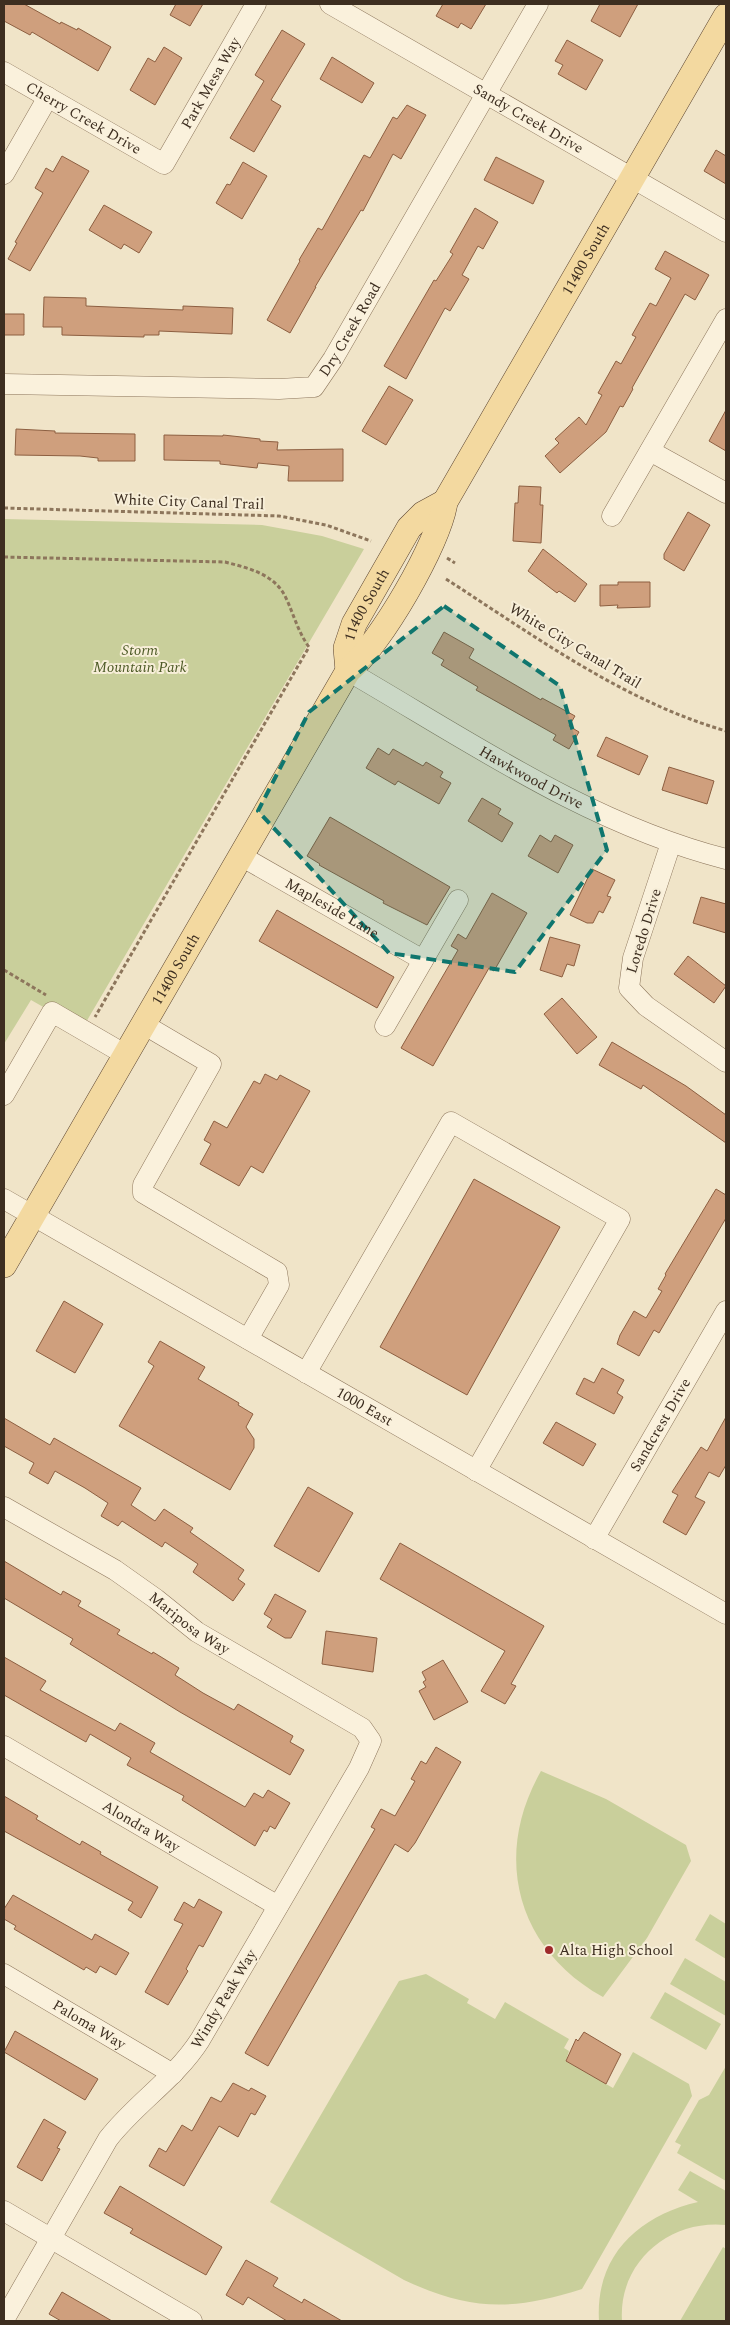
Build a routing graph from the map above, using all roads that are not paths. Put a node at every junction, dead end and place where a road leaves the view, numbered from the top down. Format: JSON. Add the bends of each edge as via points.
{"nodes":[{"id":1,"x":256,"y":4,"type":"edge"},
{"id":2,"x":330,"y":4,"type":"edge"},
{"id":3,"x":538,"y":4,"type":"edge"},
{"id":4,"x":726,"y":16,"type":"edge"},
{"id":5,"x":4,"y":72,"type":"edge"},
{"id":6,"x":486,"y":94,"type":"junction"},
{"id":7,"x":48,"y":97,"type":"junction"},
{"id":8,"x":164,"y":164,"type":"joint"},
{"id":9,"x":4,"y":174,"type":"edge"},
{"id":10,"x":633,"y":178,"type":"junction"},
{"id":11,"x":726,"y":232,"type":"edge"},
{"id":12,"x":726,"y":319,"type":"edge"},
{"id":13,"x":4,"y":384,"type":"edge"},
{"id":14,"x":650,"y":451,"type":"junction"},
{"id":15,"x":726,"y":493,"type":"edge"},
{"id":16,"x":612,"y":516,"type":"dead end"},
{"id":17,"x":348,"y":671,"type":"junction"},
{"id":18,"x":671,"y":843,"type":"junction"},
{"id":19,"x":241,"y":856,"type":"junction"},
{"id":20,"x":726,"y":859,"type":"edge"},
{"id":21,"x":458,"y":900,"type":"dead end"},
{"id":22,"x":423,"y":960,"type":"junction"},
{"id":23,"x":143,"y":1024,"type":"junction"},
{"id":24,"x":385,"y":1026,"type":"dead end"},
{"id":25,"x":126,"y":1055,"type":"junction"},
{"id":26,"x":726,"y":1062,"type":"edge"},
{"id":27,"x":4,"y":1095,"type":"edge"},
{"id":28,"x":4,"y":1199,"type":"edge"},
{"id":29,"x":32,"y":1216,"type":"junction"},
{"id":30,"x":4,"y":1265,"type":"edge"},
{"id":31,"x":726,"y":1313,"type":"edge"},
{"id":32,"x":248,"y":1340,"type":"junction"},
{"id":33,"x":306,"y":1373,"type":"junction"},
{"id":34,"x":476,"y":1470,"type":"junction"},
{"id":35,"x":4,"y":1507,"type":"edge"},
{"id":36,"x":594,"y":1539,"type":"junction"},
{"id":37,"x":726,"y":1614,"type":"edge"},
{"id":38,"x":371,"y":1740,"type":"joint"},
{"id":39,"x":4,"y":1746,"type":"edge"},
{"id":40,"x":278,"y":1906,"type":"junction"},
{"id":41,"x":4,"y":1974,"type":"edge"},
{"id":42,"x":173,"y":2074,"type":"junction"},
{"id":43,"x":4,"y":2211,"type":"edge"},
{"id":44,"x":51,"y":2238,"type":"junction"},
{"id":45,"x":4,"y":2320,"type":"edge"},
{"id":46,"x":192,"y":2321,"type":"edge"}],
"edges":[{"from":1,"to":8,"type":"street","name":"Park Mesa Way"},
{"from":2,"to":6,"type":"street","name":"Sandy Creek Drive"},
{"from":3,"to":6,"type":"street","name":"Dry Creek Road"},
{"from":4,"to":10,"type":"main road","name":"11400 South"},
{"from":5,"to":7,"type":"street","name":"Cherry Creek Drive"},
{"from":6,"to":10,"type":"street","name":"Sandy Creek Drive"},
{"from":6,"to":13,"type":"street","name":"Dry Creek Road","via":[[334,359],[314,387]]},
{"from":7,"to":8,"type":"street","name":"Cherry Creek Drive"},
{"from":7,"to":9,"type":"street"},
{"from":10,"to":11,"type":"street","name":"Sandy Creek Drive"},
{"from":10,"to":17,"type":"main road","name":"11400 South","via":[[445,502],[438,531],[411,582],[371,648]]},
{"from":12,"to":14,"type":"street"},
{"from":14,"to":15,"type":"street"},
{"from":14,"to":16,"type":"street"},
{"from":17,"to":18,"type":"street","name":"Hawkwood Drive","via":[[570,799]]},
{"from":17,"to":19,"type":"main road","name":"11400 South"},
{"from":18,"to":20,"type":"street","name":"Hawkwood Drive"},
{"from":18,"to":26,"type":"street","name":"Loredo Drive","via":[[634,958],[629,988],[646,1006]]},
{"from":19,"to":22,"type":"street","name":"Mapleside Lane"},
{"from":19,"to":23,"type":"main road","name":"11400 South"},
{"from":21,"to":22,"type":"street"},
{"from":22,"to":24,"type":"street"},
{"from":23,"to":25,"type":"main road","name":"11400 South"},
{"from":23,"to":32,"type":"street","via":[[211,1064],[143,1184],[143,1193],[278,1272],[279,1285]]},
{"from":25,"to":27,"type":"street","via":[[52,1012]]},
{"from":25,"to":29,"type":"main road","name":"11400 South"},
{"from":28,"to":29,"type":"street","name":"1000 East"},
{"from":29,"to":30,"type":"main road","name":"11400 South"},
{"from":29,"to":32,"type":"street","name":"1000 East"},
{"from":31,"to":36,"type":"street","name":"Sandcrest Drive"},
{"from":32,"to":33,"type":"street","name":"1000 East"},
{"from":33,"to":34,"type":"street","name":"1000 East"},
{"from":33,"to":34,"type":"street","via":[[450,1122],[595,1204],[620,1219]]},
{"from":34,"to":36,"type":"street","name":"1000 East"},
{"from":35,"to":38,"type":"street","name":"Mariposa Way","via":[[115,1570],[197,1632],[362,1728]]},
{"from":36,"to":37,"type":"street","name":"1000 East"},
{"from":38,"to":40,"type":"street","name":"Windy Peak Way","via":[[359,1768]]},
{"from":39,"to":40,"type":"street","name":"Alondra Way"},
{"from":40,"to":42,"type":"street","name":"Windy Peak Way","via":[[200,2040]]},
{"from":41,"to":42,"type":"street","name":"Paloma Way"},
{"from":42,"to":44,"type":"street","name":"Windy Peak Way","via":[[122,2121],[108,2139]]},
{"from":43,"to":44,"type":"street"},
{"from":44,"to":45,"type":"street","name":"Windy Peak Way"},
{"from":44,"to":46,"type":"street"}]}
